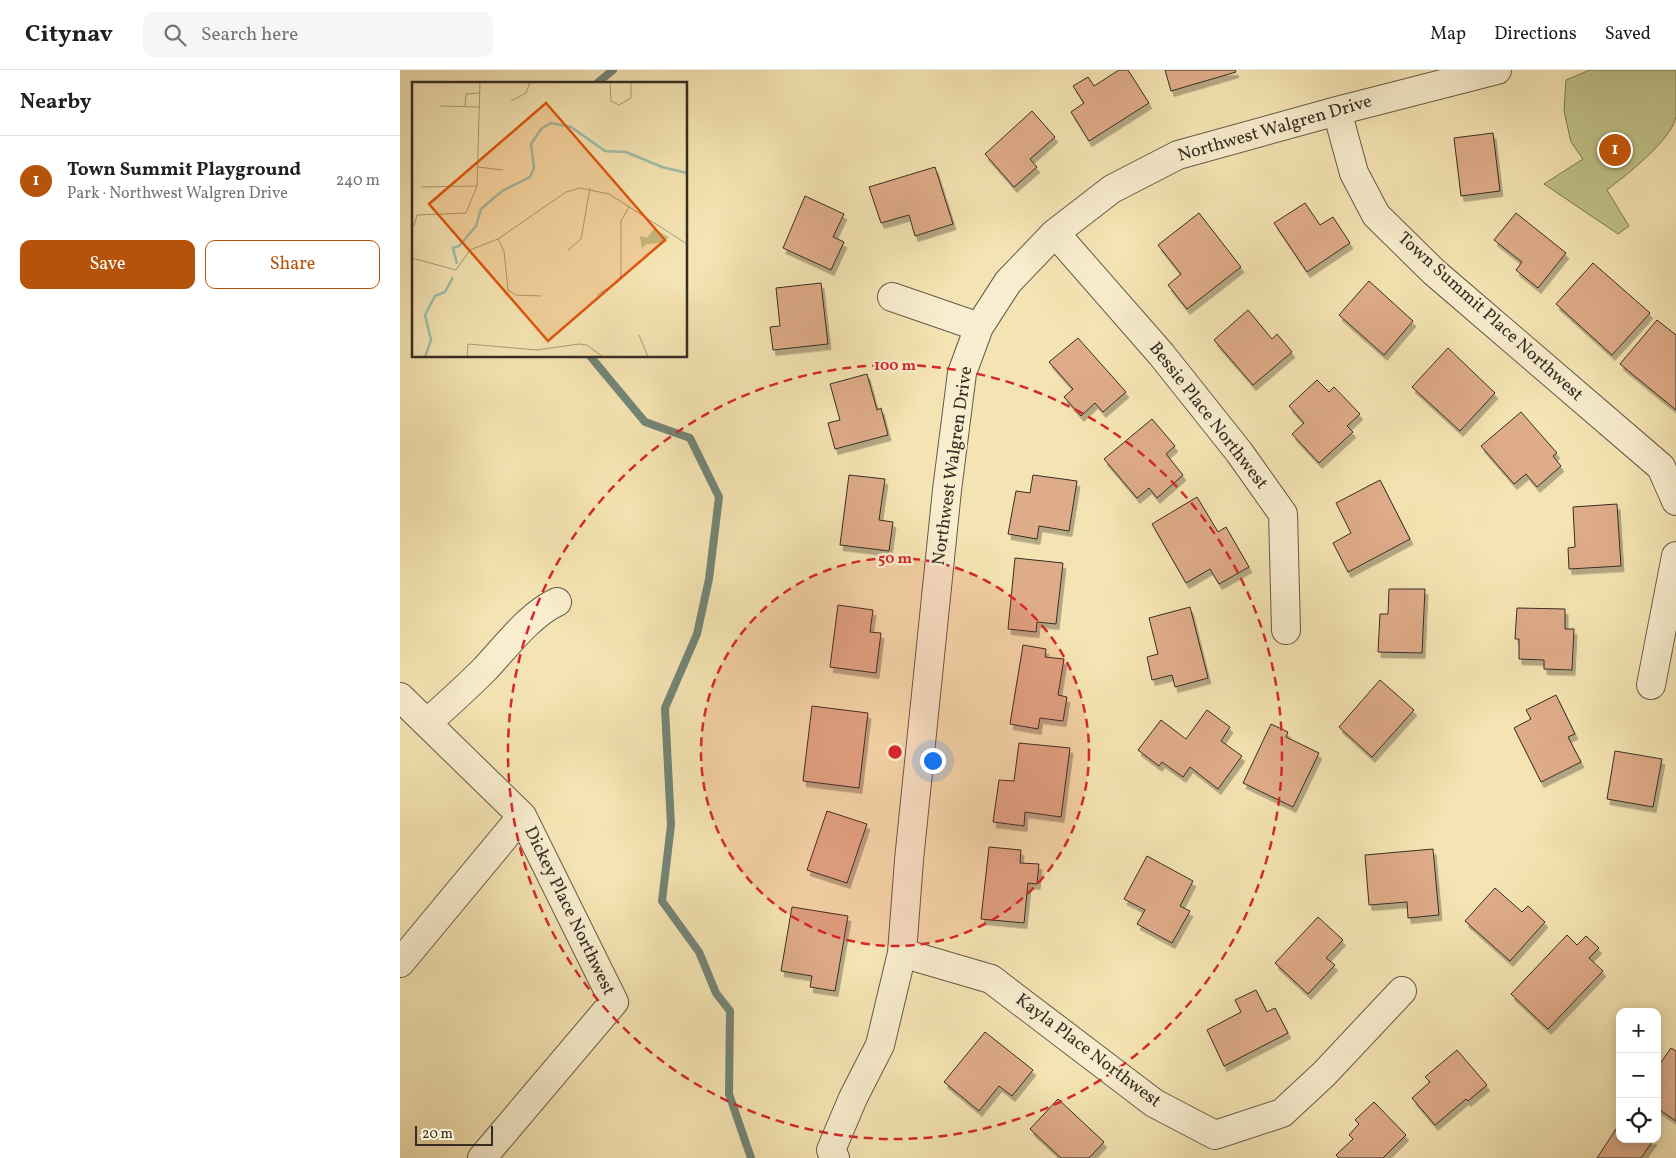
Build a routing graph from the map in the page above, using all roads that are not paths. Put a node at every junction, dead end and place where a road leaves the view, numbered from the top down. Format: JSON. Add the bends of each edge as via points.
{"nodes":[{"id":1,"x":1497,"y":70,"type":"edge"},
{"id":2,"x":1337,"y":110,"type":"junction"},
{"id":3,"x":1055,"y":233,"type":"junction"},
{"id":4,"x":892,"y":297,"type":"dead end"},
{"id":5,"x":979,"y":327,"type":"junction"},
{"id":6,"x":1676,"y":501,"type":"edge"},
{"id":7,"x":1676,"y":556,"type":"edge"},
{"id":8,"x":557,"y":602,"type":"dead end"},
{"id":9,"x":1286,"y":630,"type":"dead end"},
{"id":10,"x":1651,"y":685,"type":"dead end"},
{"id":11,"x":400,"y":697,"type":"edge"},
{"id":12,"x":427,"y":723,"type":"junction"},
{"id":13,"x":522,"y":816,"type":"junction"},
{"id":14,"x":902,"y":953,"type":"junction"},
{"id":15,"x":400,"y":963,"type":"edge"},
{"id":16,"x":1402,"y":991,"type":"dead end"},
{"id":17,"x":482,"y":1158,"type":"edge"},
{"id":18,"x":836,"y":1158,"type":"edge"}],
"edges":[{"from":1,"to":2,"type":"street","name":"Northwest Walgren Drive"},
{"from":2,"to":3,"type":"street","name":"Northwest Walgren Drive","via":[[1178,155],[1112,189]]},
{"from":2,"to":6,"type":"street","name":"Town Summit Place Northwest","via":[[1354,173],[1376,215],[1434,272],[1661,467]]},
{"from":3,"to":5,"type":"street","name":"Northwest Walgren Drive","via":[[1008,282]]},
{"from":3,"to":9,"type":"street","name":"Bessie Place Northwest","via":[[1162,354],[1283,514]]},
{"from":4,"to":5,"type":"street"},
{"from":5,"to":14,"type":"street","name":"Northwest Walgren Drive","via":[[962,373],[947,490]]},
{"from":7,"to":10,"type":"street"},
{"from":8,"to":12,"type":"street","via":[[535,618]]},
{"from":11,"to":12,"type":"street","name":"Dickey Place Northwest"},
{"from":12,"to":13,"type":"street","name":"Dickey Place Northwest"},
{"from":13,"to":15,"type":"street"},
{"from":13,"to":17,"type":"street","name":"Dickey Place Northwest","via":[[614,1002]]},
{"from":14,"to":16,"type":"street","name":"Kayla Place Northwest","via":[[992,979],[1154,1103],[1215,1135],[1282,1113],[1324,1074]]},
{"from":14,"to":18,"type":"street","name":"Northwest Walgren Drive","via":[[880,1045],[831,1150]]}]}
